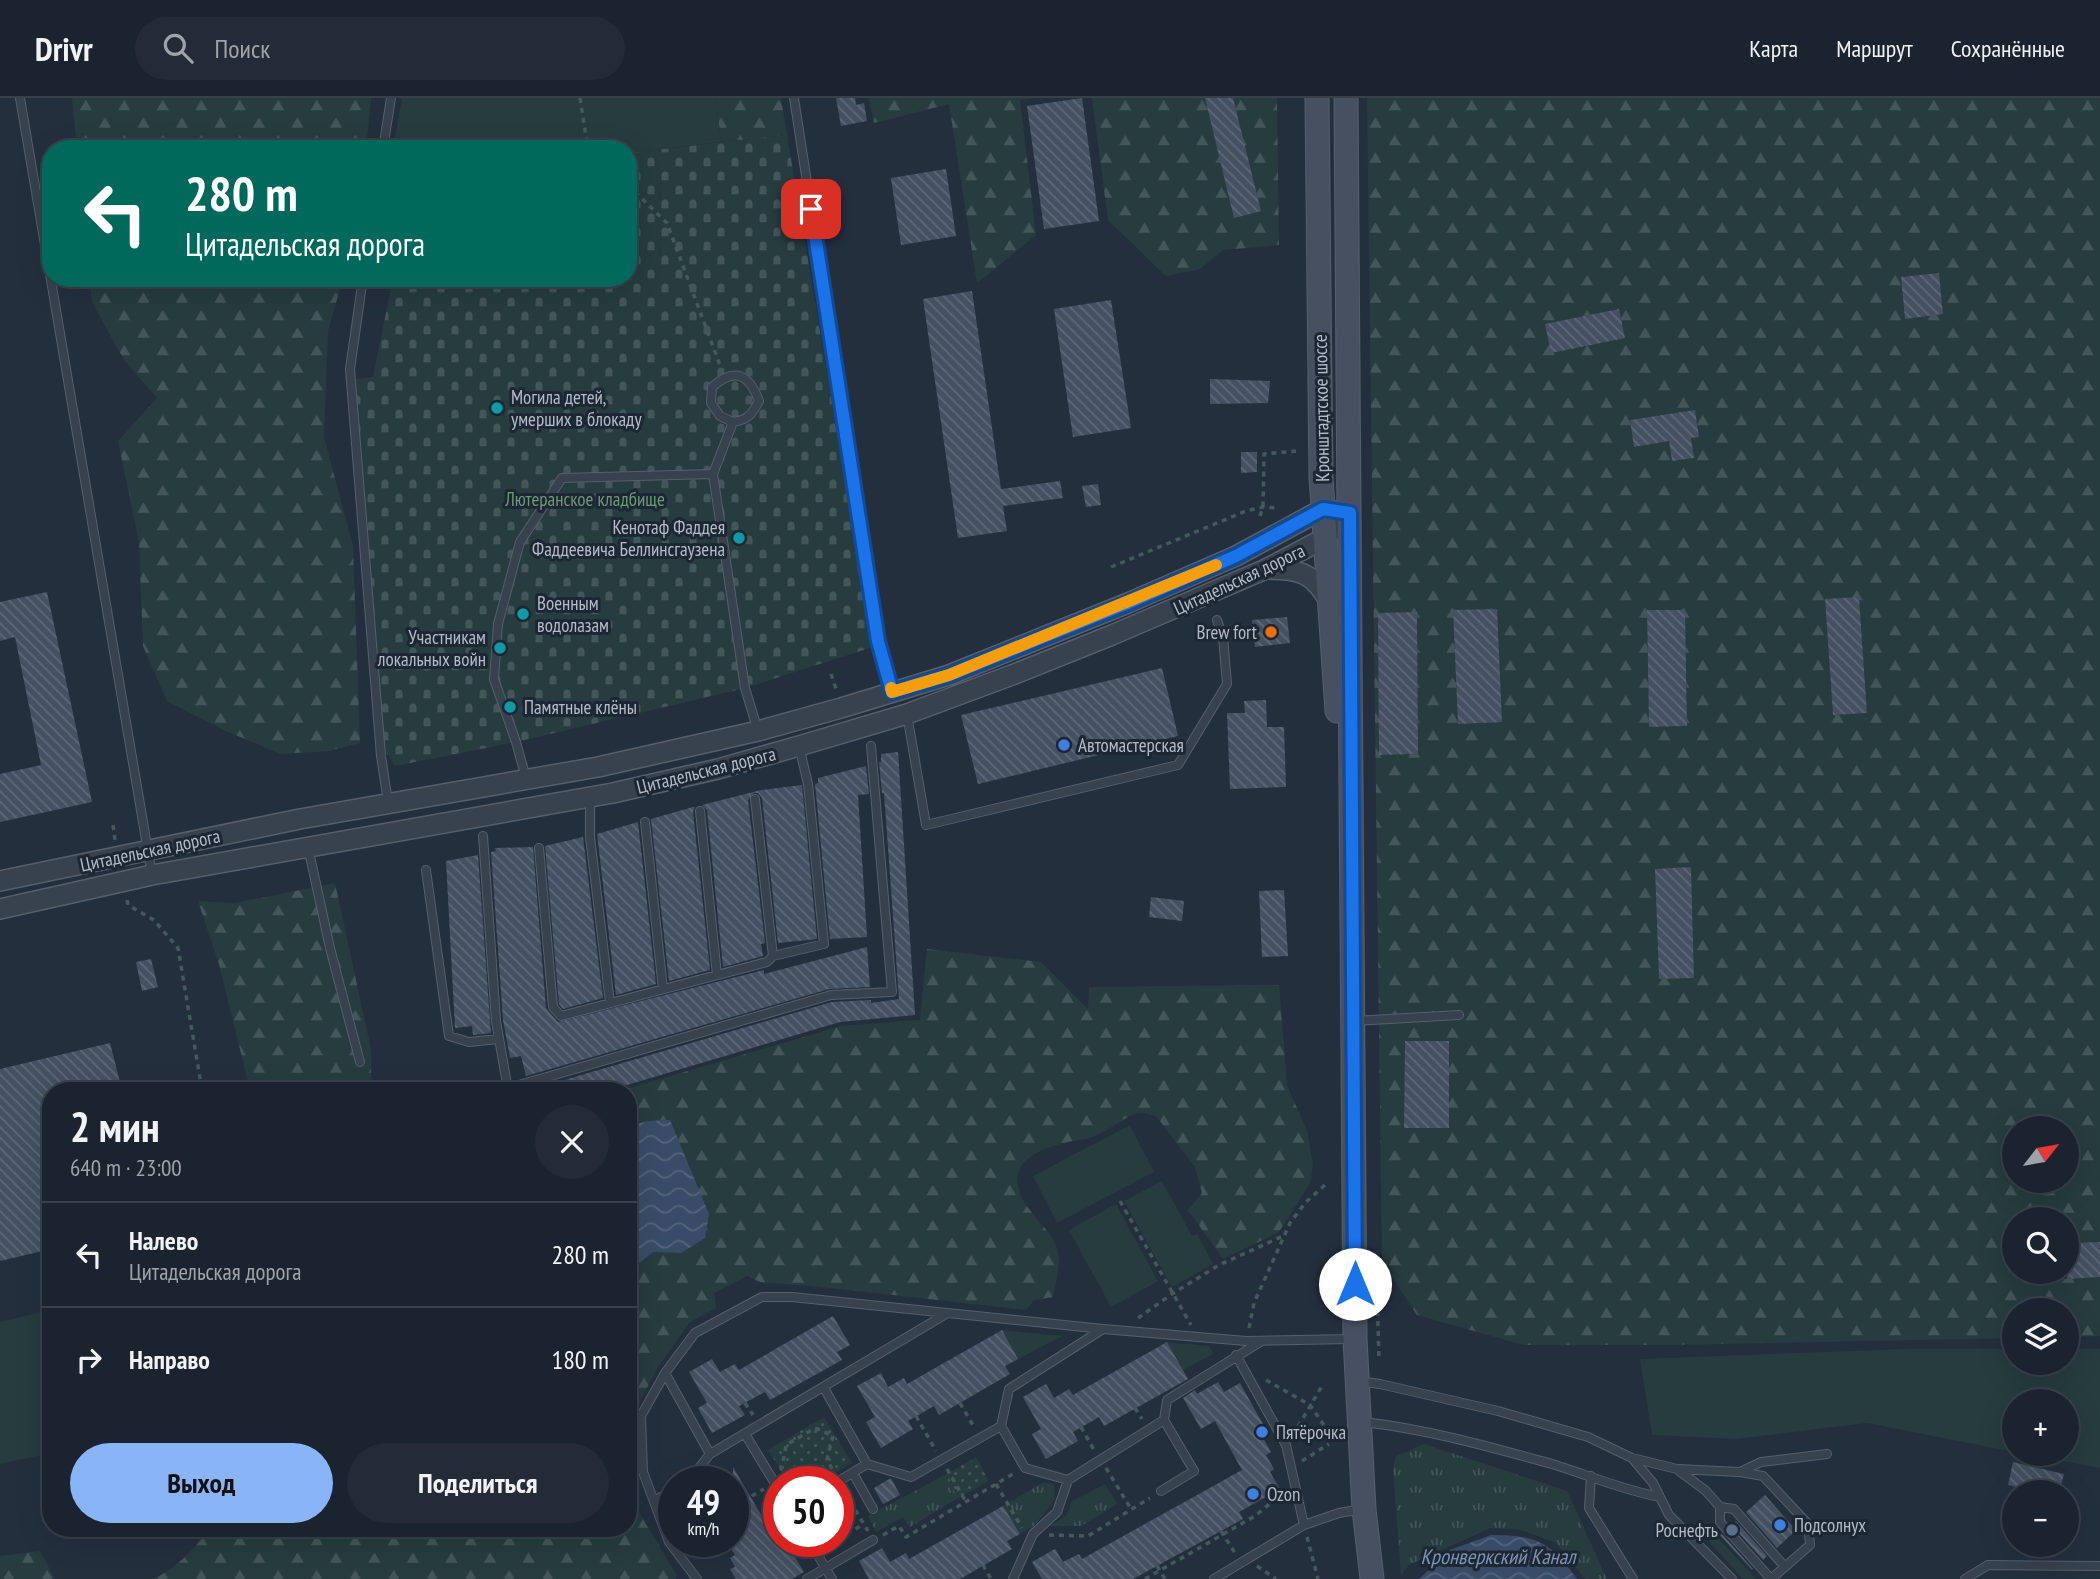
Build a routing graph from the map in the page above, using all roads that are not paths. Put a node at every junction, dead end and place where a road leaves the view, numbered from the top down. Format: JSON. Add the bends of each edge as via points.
{"nodes":[{"id":1,"x":20,"y":98,"type":"edge"},
{"id":2,"x":391,"y":98,"type":"edge"},
{"id":3,"x":794,"y":98,"type":"edge"},
{"id":4,"x":1317,"y":98,"type":"edge"},
{"id":5,"x":1346,"y":98,"type":"edge"},
{"id":6,"x":384,"y":140,"type":"edge"},
{"id":7,"x":42,"y":227,"type":"edge"},
{"id":8,"x":52,"y":287,"type":"edge"},
{"id":9,"x":362,"y":287,"type":"edge"},
{"id":10,"x":733,"y":422,"type":"junction"},
{"id":11,"x":713,"y":474,"type":"junction"},
{"id":12,"x":1323,"y":509,"type":"junction"},
{"id":13,"x":1350,"y":513,"type":"junction"},
{"id":14,"x":1325,"y":538,"type":"junction"},
{"id":15,"x":1266,"y":569,"type":"junction"},
{"id":16,"x":1330,"y":603,"type":"junction"},
{"id":17,"x":1217,"y":620,"type":"dead end"},
{"id":18,"x":892,"y":692,"type":"junction"},
{"id":19,"x":907,"y":714,"type":"junction"},
{"id":20,"x":758,"y":731,"type":"junction"},
{"id":21,"x":799,"y":746,"type":"junction"},
{"id":22,"x":871,"y":747,"type":"dead end"},
{"id":23,"x":527,"y":780,"type":"junction"},
{"id":24,"x":590,"y":797,"type":"junction"},
{"id":25,"x":755,"y":799,"type":"dead end"},
{"id":26,"x":388,"y":802,"type":"junction"},
{"id":27,"x":700,"y":811,"type":"dead end"},
{"id":28,"x":645,"y":822,"type":"dead end"},
{"id":29,"x":483,"y":836,"type":"dead end"},
{"id":30,"x":1351,"y":843,"type":"junction"},
{"id":31,"x":308,"y":847,"type":"junction"},
{"id":32,"x":539,"y":848,"type":"dead end"},
{"id":33,"x":148,"y":851,"type":"junction"},
{"id":34,"x":426,"y":870,"type":"dead end"},
{"id":35,"x":152,"y":875,"type":"junction"},
{"id":36,"x":0,"y":881,"type":"edge"},
{"id":37,"x":0,"y":909,"type":"edge"},
{"id":38,"x":773,"y":956,"type":"junction"},
{"id":39,"x":717,"y":975,"type":"junction"},
{"id":40,"x":663,"y":989,"type":"junction"},
{"id":41,"x":610,"y":1003,"type":"junction"},
{"id":42,"x":1460,"y":1015,"type":"dead end"},
{"id":43,"x":1353,"y":1021,"type":"junction"},
{"id":44,"x":499,"y":1039,"type":"junction"},
{"id":45,"x":360,"y":1062,"type":"dead end"},
{"id":46,"x":505,"y":1082,"type":"edge"},
{"id":47,"x":533,"y":1082,"type":"edge"},
{"id":48,"x":946,"y":1314,"type":"junction"},
{"id":49,"x":1103,"y":1329,"type":"junction"},
{"id":50,"x":1355,"y":1339,"type":"junction"},
{"id":51,"x":1262,"y":1340,"type":"junction"},
{"id":52,"x":1237,"y":1355,"type":"junction"},
{"id":53,"x":664,"y":1373,"type":"junction"},
{"id":54,"x":1357,"y":1381,"type":"junction"},
{"id":55,"x":824,"y":1388,"type":"junction"},
{"id":56,"x":1164,"y":1420,"type":"junction"},
{"id":57,"x":1360,"y":1421,"type":"junction"},
{"id":58,"x":1001,"y":1426,"type":"junction"},
{"id":59,"x":745,"y":1434,"type":"junction"},
{"id":60,"x":710,"y":1454,"type":"junction"},
{"id":61,"x":1827,"y":1454,"type":"dead end"},
{"id":62,"x":1632,"y":1458,"type":"junction"},
{"id":63,"x":867,"y":1464,"type":"junction"},
{"id":64,"x":701,"y":1466,"type":"edge"},
{"id":65,"x":765,"y":1466,"type":"edge"},
{"id":66,"x":1677,"y":1469,"type":"junction"},
{"id":67,"x":854,"y":1472,"type":"edge"},
{"id":68,"x":1740,"y":1472,"type":"junction"},
{"id":69,"x":854,"y":1475,"type":"edge"},
{"id":70,"x":1591,"y":1476,"type":"junction"},
{"id":71,"x":1068,"y":1480,"type":"junction"},
{"id":72,"x":1161,"y":1491,"type":"road end"},
{"id":73,"x":1660,"y":1497,"type":"junction"},
{"id":74,"x":658,"y":1499,"type":"edge"},
{"id":75,"x":654,"y":1501,"type":"junction"},
{"id":76,"x":1720,"y":1507,"type":"junction"},
{"id":77,"x":1364,"y":1508,"type":"junction"},
{"id":78,"x":873,"y":1509,"type":"dead end"},
{"id":79,"x":1304,"y":1525,"type":"junction"},
{"id":80,"x":873,"y":1540,"type":"road end"},
{"id":81,"x":819,"y":1557,"type":"edge"},
{"id":82,"x":2100,"y":1566,"type":"edge"},
{"id":83,"x":1785,"y":1567,"type":"junction"},
{"id":84,"x":826,"y":1568,"type":"junction"},
{"id":85,"x":697,"y":1579,"type":"edge"},
{"id":86,"x":807,"y":1579,"type":"edge"},
{"id":87,"x":832,"y":1579,"type":"edge"},
{"id":88,"x":1013,"y":1579,"type":"edge"},
{"id":89,"x":1214,"y":1579,"type":"edge"},
{"id":90,"x":1371,"y":1579,"type":"edge"},
{"id":91,"x":1633,"y":1579,"type":"edge"},
{"id":92,"x":1732,"y":1579,"type":"edge"},
{"id":93,"x":1771,"y":1579,"type":"edge"},
{"id":94,"x":1965,"y":1579,"type":"edge"}],
"edges":[{"from":1,"to":7,"type":"lane"},
{"from":2,"to":6,"type":"lane"},
{"from":3,"to":18,"type":"lane","via":[[878,641]]},
{"from":4,"to":12,"type":"main road","name":"Кронштадтское шоссе"},
{"from":5,"to":13,"type":"main road","name":"Кронштадтское шоссе"},
{"from":8,"to":33,"type":"lane"},
{"from":9,"to":26,"type":"lane","via":[[350,369]]},
{"from":10,"to":10,"type":"lane","via":[[752,415],[759,401],[753,385],[739,375],[724,376],[712,387],[711,404],[720,416]]},
{"from":10,"to":11,"type":"lane"},
{"from":11,"to":20,"type":"lane","via":[[745,688]]},
{"from":11,"to":23,"type":"lane","via":[[562,478],[520,542],[498,624],[494,679]]},
{"from":12,"to":13,"type":"street"},
{"from":12,"to":14,"type":"main road","name":"Кронштадтское шоссе"},
{"from":12,"to":18,"type":"street","name":"Цитадельская дорога","via":[[1236,556],[1128,603],[949,675]]},
{"from":13,"to":14,"type":"street","name":"Цитадельская дорога"},
{"from":13,"to":30,"type":"main road","name":"Кронштадтское шоссе"},
{"from":14,"to":15,"type":"street","name":"Цитадельская дорога"},
{"from":14,"to":16,"type":"main road","name":"Кронштадтское шоссе"},
{"from":15,"to":16,"type":"street","via":[[1307,575]]},
{"from":15,"to":19,"type":"street","name":"Цитадельская дорога"},
{"from":16,"to":30,"type":"main road","name":"Кронштадтское шоссе"},
{"from":17,"to":19,"type":"lane","via":[[1227,684],[1178,765],[926,825]]},
{"from":18,"to":20,"type":"street","name":"Цитадельская дорога"},
{"from":19,"to":21,"type":"street","name":"Цитадельская дорога"},
{"from":20,"to":23,"type":"street","name":"Цитадельская дорога"},
{"from":21,"to":24,"type":"street","name":"Цитадельская дорога"},
{"from":21,"to":38,"type":"lane","via":[[808,784],[824,944]]},
{"from":22,"to":47,"type":"lane","via":[[891,992],[831,995]]},
{"from":23,"to":26,"type":"street","name":"Цитадельская дорога"},
{"from":24,"to":31,"type":"street","name":"Цитадельская дорога"},
{"from":24,"to":41,"type":"lane","via":[[590,837]]},
{"from":25,"to":38,"type":"lane"},
{"from":26,"to":33,"type":"street","name":"Цитадельская дорога"},
{"from":27,"to":39,"type":"lane"},
{"from":28,"to":40,"type":"lane"},
{"from":29,"to":44,"type":"lane"},
{"from":30,"to":43,"type":"main road","name":"Кронштадтское шоссе"},
{"from":31,"to":35,"type":"street","name":"Цитадельская дорога"},
{"from":31,"to":45,"type":"lane"},
{"from":32,"to":41,"type":"lane","via":[[553,1007],[561,1016]]},
{"from":33,"to":35,"type":"lane"},
{"from":33,"to":36,"type":"street","name":"Цитадельская дорога"},
{"from":34,"to":44,"type":"lane","via":[[449,1036],[469,1042]]},
{"from":35,"to":37,"type":"street","name":"Цитадельская дорога"},
{"from":38,"to":39,"type":"lane","via":[[767,962]]},
{"from":39,"to":40,"type":"lane"},
{"from":40,"to":41,"type":"lane"},
{"from":42,"to":43,"type":"lane"},
{"from":43,"to":50,"type":"main road","name":"Кронштадтское шоссе"},
{"from":44,"to":46,"type":"lane"},
{"from":48,"to":49,"type":"lane"},
{"from":48,"to":53,"type":"lane","via":[[762,1297],[695,1333]]},
{"from":48,"to":55,"type":"lane"},
{"from":49,"to":51,"type":"lane"},
{"from":49,"to":58,"type":"lane","via":[[1009,1389]]},
{"from":50,"to":51,"type":"lane"},
{"from":50,"to":54,"type":"main road","name":"Кронштадтское шоссе"},
{"from":51,"to":52,"type":"lane"},
{"from":52,"to":56,"type":"lane","via":[[1167,1400]]},
{"from":52,"to":79,"type":"lane","via":[[1286,1446]]},
{"from":53,"to":60,"type":"lane"},
{"from":53,"to":75,"type":"lane","via":[[641,1416],[643,1472]]},
{"from":54,"to":57,"type":"main road","name":"Кронштадтское шоссе"},
{"from":54,"to":62,"type":"lane","via":[[1498,1411],[1588,1437]]},
{"from":55,"to":59,"type":"lane"},
{"from":55,"to":63,"type":"lane"},
{"from":56,"to":71,"type":"lane"},
{"from":56,"to":72,"type":"lane","via":[[1194,1471]]},
{"from":57,"to":70,"type":"lane","via":[[1405,1427]]},
{"from":57,"to":77,"type":"main road","name":"Кронштадтское шоссе"},
{"from":58,"to":63,"type":"lane","via":[[911,1476]]},
{"from":58,"to":71,"type":"lane","via":[[1024,1468]]},
{"from":59,"to":60,"type":"lane"},
{"from":59,"to":65,"type":"lane"},
{"from":60,"to":64,"type":"lane"},
{"from":61,"to":68,"type":"lane","via":[[1761,1462]]},
{"from":62,"to":66,"type":"lane"},
{"from":62,"to":73,"type":"lane"},
{"from":63,"to":67,"type":"lane"},
{"from":66,"to":68,"type":"lane"},
{"from":66,"to":76,"type":"lane"},
{"from":68,"to":83,"type":"lane","via":[[1763,1476],[1808,1524],[1810,1545]]},
{"from":69,"to":78,"type":"lane"},
{"from":70,"to":73,"type":"lane"},
{"from":70,"to":91,"type":"lane","via":[[1589,1508]]},
{"from":71,"to":88,"type":"lane","via":[[1057,1512],[1032,1538]]},
{"from":73,"to":92,"type":"lane","via":[[1669,1515]]},
{"from":74,"to":75,"type":"lane"},
{"from":75,"to":85,"type":"lane","via":[[669,1542]]},
{"from":76,"to":83,"type":"lane","via":[[1734,1509]]},
{"from":76,"to":93,"type":"lane","via":[[1720,1522]]},
{"from":77,"to":79,"type":"lane"},
{"from":77,"to":90,"type":"main road","name":"Кронштадтское шоссе"},
{"from":79,"to":89,"type":"lane"},
{"from":80,"to":84,"type":"lane"},
{"from":81,"to":84,"type":"lane"},
{"from":82,"to":94,"type":"lane","via":[[1989,1565]]},
{"from":83,"to":93,"type":"lane"},
{"from":84,"to":86,"type":"lane"},
{"from":84,"to":87,"type":"lane"}]}
